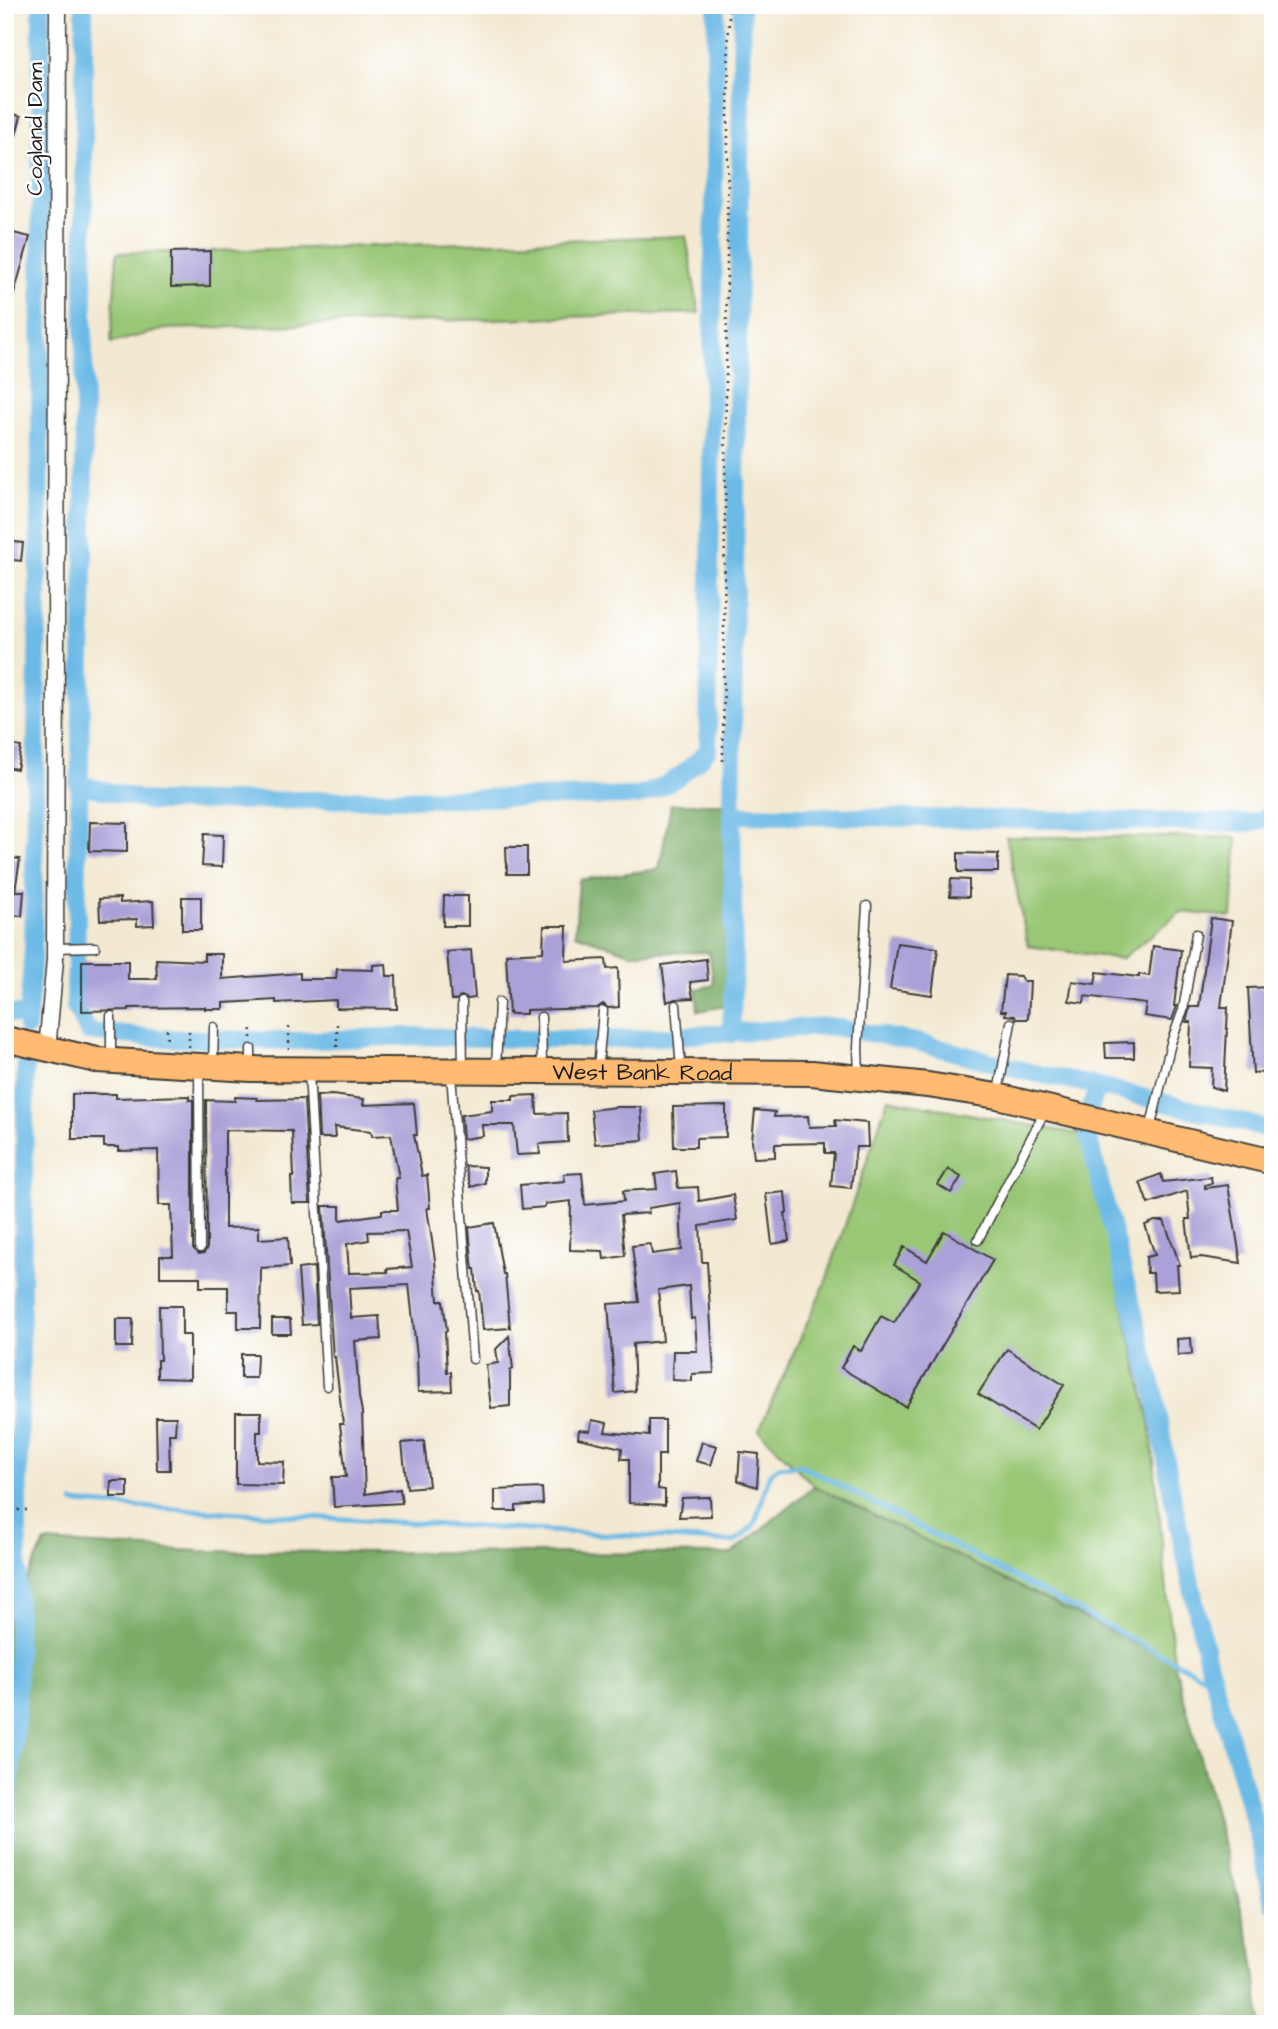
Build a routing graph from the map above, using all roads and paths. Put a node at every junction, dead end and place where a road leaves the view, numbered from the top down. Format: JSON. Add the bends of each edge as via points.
{"nodes":[{"id":1,"x":58,"y":5,"type":"edge"},
{"id":2,"x":729,"y":5,"type":"edge"},
{"id":3,"x":723,"y":761,"type":"dead end"},
{"id":4,"x":867,"y":906,"type":"dead end"},
{"id":5,"x":1196,"y":934,"type":"dead end"},
{"id":6,"x":61,"y":948,"type":"junction"},
{"id":7,"x":90,"y":948,"type":"dead end"},
{"id":8,"x":462,"y":1002,"type":"dead end"},
{"id":9,"x":499,"y":1002,"type":"dead end"},
{"id":10,"x":676,"y":1005,"type":"dead end"},
{"id":11,"x":603,"y":1011,"type":"dead end"},
{"id":12,"x":541,"y":1017,"type":"dead end"},
{"id":13,"x":112,"y":1020,"type":"dead end"},
{"id":14,"x":1011,"y":1023,"type":"dead end"},
{"id":15,"x":337,"y":1024,"type":"dead end"},
{"id":16,"x":214,"y":1027,"type":"dead end"},
{"id":17,"x":289,"y":1027,"type":"dead end"},
{"id":18,"x":167,"y":1029,"type":"dead end"},
{"id":19,"x":189,"y":1029,"type":"dead end"},
{"id":20,"x":5,"y":1039,"type":"edge"},
{"id":21,"x":289,"y":1049,"type":"dead end"},
{"id":22,"x":337,"y":1049,"type":"dead end"},
{"id":23,"x":47,"y":1050,"type":"junction"},
{"id":24,"x":112,"y":1052,"type":"junction"},
{"id":25,"x":191,"y":1059,"type":"junction"},
{"id":26,"x":542,"y":1063,"type":"junction"},
{"id":27,"x":598,"y":1063,"type":"junction"},
{"id":28,"x":680,"y":1063,"type":"junction"},
{"id":29,"x":497,"y":1064,"type":"junction"},
{"id":30,"x":459,"y":1065,"type":"junction"},
{"id":31,"x":308,"y":1070,"type":"junction"},
{"id":32,"x":860,"y":1079,"type":"junction"},
{"id":33,"x":999,"y":1087,"type":"junction"},
{"id":34,"x":1046,"y":1108,"type":"junction"},
{"id":35,"x":1151,"y":1123,"type":"junction"},
{"id":36,"x":1273,"y":1162,"type":"edge"},
{"id":37,"x":978,"y":1240,"type":"dead end"},
{"id":38,"x":200,"y":1248,"type":"dead end"},
{"id":39,"x":473,"y":1359,"type":"dead end"},
{"id":40,"x":327,"y":1386,"type":"dead end"},
{"id":41,"x":11,"y":1510,"type":"dead end"},
{"id":42,"x":27,"y":1510,"type":"dead end"}],
"edges":[{"from":1,"to":6,"type":"street","name":"Cogland Dam"},
{"from":2,"to":3,"type":"path"},
{"from":4,"to":32,"type":"lane"},
{"from":5,"to":35,"type":"lane","via":[[1182,1010]]},
{"from":6,"to":7,"type":"lane"},
{"from":6,"to":23,"type":"street","name":"Cogland Dam"},
{"from":8,"to":30,"type":"lane"},
{"from":9,"to":29,"type":"lane"},
{"from":10,"to":28,"type":"lane"},
{"from":11,"to":27,"type":"lane"},
{"from":12,"to":26,"type":"lane"},
{"from":13,"to":24,"type":"lane"},
{"from":14,"to":33,"type":"lane"},
{"from":15,"to":22,"type":"path"},
{"from":16,"to":25,"type":"lane"},
{"from":17,"to":21,"type":"path"},
{"from":18,"to":25,"type":"path"},
{"from":19,"to":25,"type":"path"},
{"from":20,"to":23,"type":"main road","name":"West Bank Road"},
{"from":23,"to":24,"type":"main road","name":"West Bank Road"},
{"from":24,"to":25,"type":"main road","name":"West Bank Road"},
{"from":25,"to":31,"type":"main road","name":"West Bank Road","via":[[251,1059]]},
{"from":25,"to":38,"type":"lane"},
{"from":26,"to":27,"type":"main road","name":"West Bank Road"},
{"from":26,"to":29,"type":"main road","name":"West Bank Road"},
{"from":27,"to":28,"type":"main road","name":"West Bank Road"},
{"from":28,"to":32,"type":"main road","name":"West Bank Road"},
{"from":29,"to":30,"type":"main road","name":"West Bank Road"},
{"from":30,"to":31,"type":"main road","name":"West Bank Road"},
{"from":30,"to":39,"type":"lane"},
{"from":31,"to":40,"type":"lane"},
{"from":32,"to":33,"type":"main road","name":"West Bank Road"},
{"from":33,"to":34,"type":"main road","name":"West Bank Road"},
{"from":34,"to":35,"type":"main road","name":"West Bank Road","via":[[1117,1125]]},
{"from":34,"to":37,"type":"lane"},
{"from":35,"to":36,"type":"main road","name":"West Bank Road"},
{"from":41,"to":42,"type":"path"}]}
